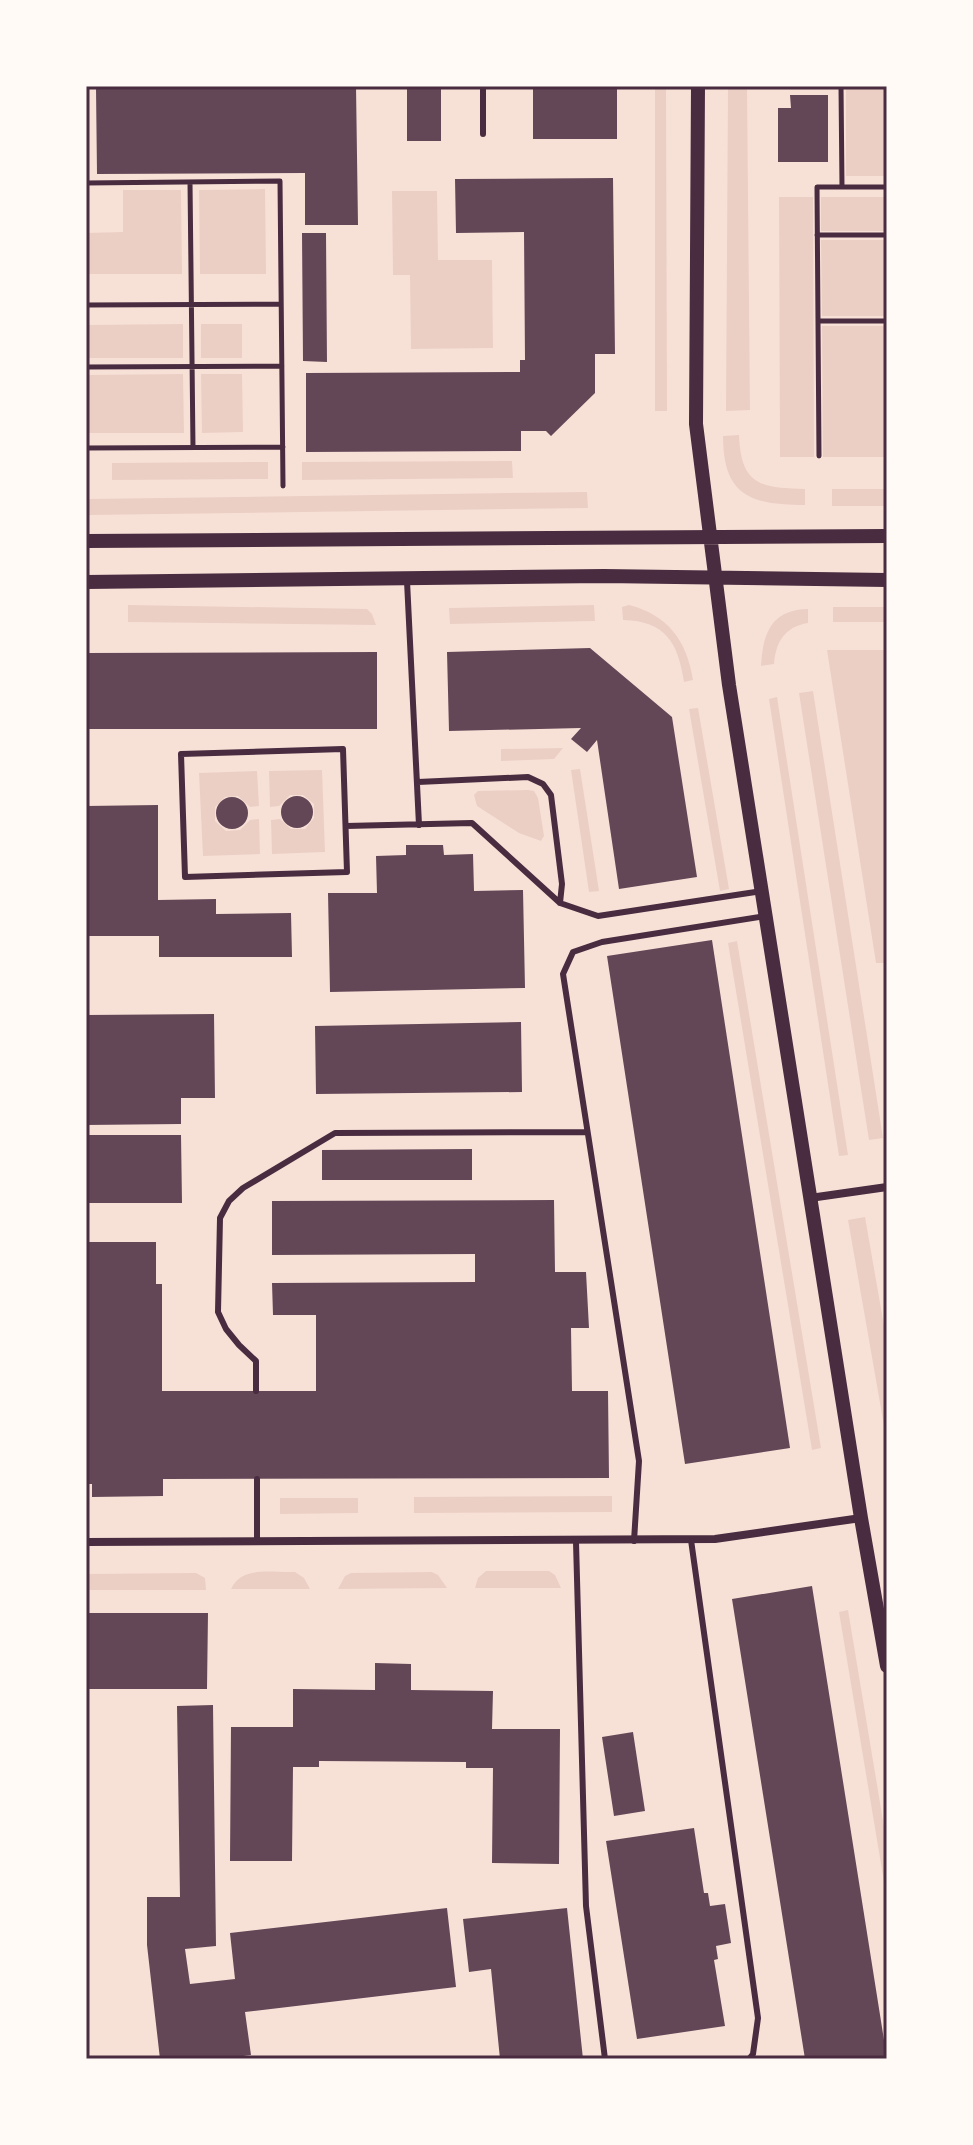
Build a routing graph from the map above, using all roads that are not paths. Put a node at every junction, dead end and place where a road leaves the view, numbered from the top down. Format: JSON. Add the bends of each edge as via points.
{"nodes":[{"id":1,"x":483,"y":86,"type":"edge"},
{"id":2,"x":698,"y":86,"type":"edge"},
{"id":3,"x":483,"y":134,"type":"dead end"},
{"id":4,"x":710,"y":536,"type":"junction"},
{"id":5,"x":887,"y":536,"type":"edge"},
{"id":6,"x":86,"y":541,"type":"edge"},
{"id":7,"x":406,"y":578,"type":"junction"},
{"id":8,"x":716,"y":578,"type":"junction"},
{"id":9,"x":887,"y":580,"type":"edge"},
{"id":10,"x":86,"y":582,"type":"edge"},
{"id":11,"x":418,"y":782,"type":"junction"},
{"id":12,"x":419,"y":825,"type":"junction"},
{"id":13,"x":346,"y":826,"type":"junction"},
{"id":14,"x":762,"y":891,"type":"junction"},
{"id":15,"x":560,"y":903,"type":"junction"},
{"id":16,"x":766,"y":916,"type":"junction"},
{"id":17,"x":587,"y":1132,"type":"junction"},
{"id":18,"x":887,"y":1187,"type":"edge"},
{"id":19,"x":810,"y":1198,"type":"junction"},
{"id":20,"x":256,"y":1391,"type":"dead end"},
{"id":21,"x":257,"y":1479,"type":"dead end"},
{"id":22,"x":861,"y":1518,"type":"junction"},
{"id":23,"x":691,"y":1540,"type":"junction"},
{"id":24,"x":634,"y":1541,"type":"junction"},
{"id":25,"x":86,"y":1542,"type":"edge"},
{"id":26,"x":257,"y":1542,"type":"junction"},
{"id":27,"x":576,"y":1542,"type":"junction"},
{"id":28,"x":887,"y":1666,"type":"edge"},
{"id":29,"x":605,"y":2059,"type":"edge"},
{"id":30,"x":749,"y":2059,"type":"edge"}],
"edges":[{"from":1,"to":3,"type":"lane"},
{"from":2,"to":4,"type":"street","via":[[696,424]]},
{"from":4,"to":5,"type":"street"},
{"from":4,"to":6,"type":"street"},
{"from":4,"to":8,"type":"street"},
{"from":7,"to":8,"type":"street"},
{"from":7,"to":10,"type":"street"},
{"from":7,"to":11,"type":"lane"},
{"from":8,"to":9,"type":"street"},
{"from":8,"to":14,"type":"street"},
{"from":11,"to":12,"type":"lane"},
{"from":11,"to":15,"type":"lane","via":[[528,777],[543,784],[551,795]]},
{"from":12,"to":13,"type":"lane"},
{"from":12,"to":15,"type":"lane","via":[[472,823]]},
{"from":13,"to":13,"type":"lane","via":[[347,872],[185,877],[181,754],[343,749]]},
{"from":14,"to":15,"type":"lane","via":[[598,916]]},
{"from":14,"to":16,"type":"street"},
{"from":16,"to":17,"type":"lane","via":[[602,942],[573,952],[563,974]]},
{"from":16,"to":19,"type":"street"},
{"from":17,"to":20,"type":"lane","via":[[335,1133],[243,1188],[220,1218],[218,1312],[226,1329],[256,1361]]},
{"from":17,"to":24,"type":"lane","via":[[639,1461]]},
{"from":18,"to":19,"type":"street"},
{"from":19,"to":22,"type":"street"},
{"from":21,"to":26,"type":"lane"},
{"from":22,"to":23,"type":"street"},
{"from":22,"to":28,"type":"street"},
{"from":23,"to":24,"type":"street"},
{"from":23,"to":30,"type":"lane","via":[[758,2018]]},
{"from":24,"to":27,"type":"street"},
{"from":25,"to":26,"type":"street"},
{"from":26,"to":27,"type":"street"},
{"from":27,"to":29,"type":"lane","via":[[586,1906]]}]}
